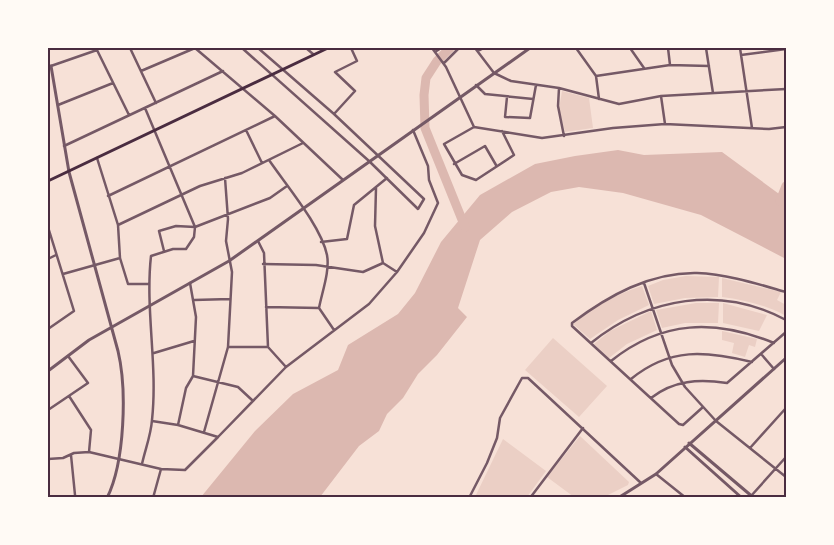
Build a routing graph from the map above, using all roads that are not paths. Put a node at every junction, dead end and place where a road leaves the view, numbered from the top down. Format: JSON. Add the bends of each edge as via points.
{"nodes":[{"id":1,"x":130,"y":48,"type":"edge"},
{"id":2,"x":196,"y":48,"type":"edge"},
{"id":3,"x":242,"y":48,"type":"edge"},
{"id":4,"x":258,"y":48,"type":"edge"},
{"id":5,"x":306,"y":48,"type":"edge"},
{"id":6,"x":328,"y":48,"type":"edge"},
{"id":7,"x":351,"y":48,"type":"edge"},
{"id":8,"x":432,"y":48,"type":"edge"},
{"id":9,"x":441,"y":48,"type":"edge"},
{"id":10,"x":459,"y":48,"type":"edge"},
{"id":11,"x":475,"y":48,"type":"edge"},
{"id":12,"x":484,"y":48,"type":"edge"},
{"id":13,"x":530,"y":48,"type":"edge"},
{"id":14,"x":576,"y":48,"type":"edge"},
{"id":15,"x":630,"y":48,"type":"edge"},
{"id":16,"x":668,"y":48,"type":"edge"},
{"id":17,"x":706,"y":48,"type":"edge"},
{"id":18,"x":740,"y":48,"type":"edge"},
{"id":19,"x":97,"y":49,"type":"edge"},
{"id":20,"x":777,"y":49,"type":"edge"},
{"id":21,"x":786,"y":49,"type":"edge"},
{"id":22,"x":478,"y":51,"type":"junction"},
{"id":23,"x":436,"y":52,"type":"junction"},
{"id":24,"x":313,"y":54,"type":"junction"},
{"id":25,"x":741,"y":55,"type":"junction"},
{"id":26,"x":444,"y":63,"type":"junction"},
{"id":27,"x":670,"y":65,"type":"junction"},
{"id":28,"x":709,"y":66,"type":"junction"},
{"id":29,"x":50,"y":67,"type":"edge"},
{"id":30,"x":644,"y":68,"type":"junction"},
{"id":31,"x":283,"y":69,"type":"junction"},
{"id":32,"x":141,"y":71,"type":"junction"},
{"id":33,"x":223,"y":71,"type":"junction"},
{"id":34,"x":494,"y":73,"type":"junction"},
{"id":35,"x":270,"y":75,"type":"junction"},
{"id":36,"x":596,"y":76,"type":"junction"},
{"id":37,"x":113,"y":83,"type":"junction"},
{"id":38,"x":476,"y":85,"type":"junction"},
{"id":39,"x":536,"y":85,"type":"junction"},
{"id":40,"x":243,"y":88,"type":"junction"},
{"id":41,"x":559,"y":88,"type":"junction"},
{"id":42,"x":786,"y":89,"type":"edge"},
{"id":43,"x":746,"y":92,"type":"junction"},
{"id":44,"x":713,"y":93,"type":"junction"},
{"id":45,"x":661,"y":96,"type":"junction"},
{"id":46,"x":459,"y":97,"type":"junction"},
{"id":47,"x":507,"y":97,"type":"junction"},
{"id":48,"x":533,"y":99,"type":"junction"},
{"id":49,"x":599,"y":99,"type":"junction"},
{"id":50,"x":156,"y":103,"type":"junction"},
{"id":51,"x":58,"y":105,"type":"junction"},
{"id":52,"x":145,"y":108,"type":"junction"},
{"id":53,"x":334,"y":114,"type":"junction"},
{"id":54,"x":129,"y":115,"type":"junction"},
{"id":55,"x":275,"y":116,"type":"junction"},
{"id":56,"x":665,"y":124,"type":"junction"},
{"id":57,"x":474,"y":127,"type":"junction"},
{"id":58,"x":786,"y":127,"type":"edge"},
{"id":59,"x":752,"y":128,"type":"junction"},
{"id":60,"x":155,"y":130,"type":"junction"},
{"id":61,"x":246,"y":130,"type":"junction"},
{"id":62,"x":413,"y":130,"type":"junction"},
{"id":63,"x":502,"y":131,"type":"junction"},
{"id":64,"x":564,"y":136,"type":"junction"},
{"id":65,"x":303,"y":144,"type":"junction"},
{"id":66,"x":64,"y":146,"type":"junction"},
{"id":67,"x":377,"y":155,"type":"junction"},
{"id":68,"x":97,"y":158,"type":"junction"},
{"id":69,"x":269,"y":160,"type":"junction"},
{"id":70,"x":368,"y":161,"type":"junction"},
{"id":71,"x":262,"y":163,"type":"junction"},
{"id":72,"x":454,"y":164,"type":"junction"},
{"id":73,"x":496,"y":165,"type":"junction"},
{"id":74,"x":170,"y":166,"type":"junction"},
{"id":75,"x":69,"y":172,"type":"junction"},
{"id":76,"x":225,"y":178,"type":"junction"},
{"id":77,"x":386,"y":178,"type":"junction"},
{"id":78,"x":343,"y":180,"type":"junction"},
{"id":79,"x":48,"y":181,"type":"edge"},
{"id":80,"x":287,"y":186,"type":"junction"},
{"id":81,"x":376,"y":188,"type":"junction"},
{"id":82,"x":183,"y":195,"type":"junction"},
{"id":83,"x":108,"y":196,"type":"junction"},
{"id":84,"x":303,"y":209,"type":"junction"},
{"id":85,"x":227,"y":215,"type":"junction"},
{"id":86,"x":118,"y":225,"type":"junction"},
{"id":87,"x":48,"y":227,"type":"edge"},
{"id":88,"x":195,"y":227,"type":"junction"},
{"id":89,"x":258,"y":241,"type":"junction"},
{"id":90,"x":321,"y":242,"type":"junction"},
{"id":91,"x":164,"y":252,"type":"junction"},
{"id":92,"x":56,"y":255,"type":"junction"},
{"id":93,"x":120,"y":258,"type":"junction"},
{"id":94,"x":48,"y":260,"type":"edge"},
{"id":95,"x":229,"y":261,"type":"junction"},
{"id":96,"x":383,"y":263,"type":"junction"},
{"id":97,"x":263,"y":264,"type":"junction"},
{"id":98,"x":94,"y":265,"type":"junction"},
{"id":99,"x":327,"y":266,"type":"junction"},
{"id":100,"x":397,"y":272,"type":"junction"},
{"id":101,"x":63,"y":274,"type":"junction"},
{"id":102,"x":190,"y":282,"type":"junction"},
{"id":103,"x":644,"y":283,"type":"junction"},
{"id":104,"x":148,"y":284,"type":"junction"},
{"id":105,"x":786,"y":292,"type":"edge"},
{"id":106,"x":230,"y":299,"type":"junction"},
{"id":107,"x":194,"y":300,"type":"junction"},
{"id":108,"x":150,"y":304,"type":"junction"},
{"id":109,"x":266,"y":307,"type":"junction"},
{"id":110,"x":319,"y":308,"type":"junction"},
{"id":111,"x":652,"y":308,"type":"junction"},
{"id":112,"x":786,"y":320,"type":"edge"},
{"id":113,"x":111,"y":327,"type":"junction"},
{"id":114,"x":48,"y":329,"type":"edge"},
{"id":115,"x":334,"y":330,"type":"junction"},
{"id":116,"x":661,"y":332,"type":"junction"},
{"id":117,"x":786,"y":332,"type":"edge"},
{"id":118,"x":194,"y":341,"type":"junction"},
{"id":119,"x":591,"y":343,"type":"junction"},
{"id":120,"x":774,"y":343,"type":"junction"},
{"id":121,"x":228,"y":346,"type":"junction"},
{"id":122,"x":268,"y":347,"type":"junction"},
{"id":123,"x":154,"y":353,"type":"junction"},
{"id":124,"x":762,"y":355,"type":"junction"},
{"id":125,"x":68,"y":356,"type":"junction"},
{"id":126,"x":670,"y":358,"type":"junction"},
{"id":127,"x":786,"y":358,"type":"edge"},
{"id":128,"x":611,"y":361,"type":"junction"},
{"id":129,"x":752,"y":362,"type":"junction"},
{"id":130,"x":286,"y":367,"type":"junction"},
{"id":131,"x":774,"y":369,"type":"junction"},
{"id":132,"x":48,"y":371,"type":"edge"},
{"id":133,"x":193,"y":376,"type":"junction"},
{"id":134,"x":631,"y":380,"type":"junction"},
{"id":135,"x":220,"y":382,"type":"junction"},
{"id":136,"x":683,"y":383,"type":"junction"},
{"id":137,"x":69,"y":396,"type":"junction"},
{"id":138,"x":651,"y":398,"type":"junction"},
{"id":139,"x":252,"y":400,"type":"junction"},
{"id":140,"x":702,"y":407,"type":"junction"},
{"id":141,"x":786,"y":408,"type":"edge"},
{"id":142,"x":48,"y":410,"type":"edge"},
{"id":143,"x":152,"y":420,"type":"junction"},
{"id":144,"x":716,"y":421,"type":"junction"},
{"id":145,"x":178,"y":425,"type":"junction"},
{"id":146,"x":583,"y":428,"type":"junction"},
{"id":147,"x":204,"y":432,"type":"junction"},
{"id":148,"x":218,"y":437,"type":"junction"},
{"id":149,"x":689,"y":443,"type":"junction"},
{"id":150,"x":685,"y":447,"type":"junction"},
{"id":151,"x":750,"y":448,"type":"junction"},
{"id":152,"x":89,"y":452,"type":"junction"},
{"id":153,"x":71,"y":455,"type":"junction"},
{"id":154,"x":118,"y":457,"type":"junction"},
{"id":155,"x":786,"y":458,"type":"edge"},
{"id":156,"x":48,"y":459,"type":"edge"},
{"id":157,"x":142,"y":464,"type":"junction"},
{"id":158,"x":161,"y":469,"type":"junction"},
{"id":159,"x":776,"y":469,"type":"junction"},
{"id":160,"x":656,"y":474,"type":"junction"},
{"id":161,"x":786,"y":477,"type":"edge"},
{"id":162,"x":642,"y":484,"type":"junction"},
{"id":163,"x":624,"y":495,"type":"junction"},
{"id":164,"x":752,"y":497,"type":"edge"},
{"id":165,"x":67,"y":498,"type":"edge"},
{"id":166,"x":107,"y":498,"type":"edge"},
{"id":167,"x":154,"y":498,"type":"edge"},
{"id":168,"x":469,"y":498,"type":"edge"},
{"id":169,"x":530,"y":498,"type":"edge"},
{"id":170,"x":618,"y":498,"type":"edge"},
{"id":171,"x":628,"y":498,"type":"edge"},
{"id":172,"x":686,"y":498,"type":"edge"},
{"id":173,"x":742,"y":498,"type":"edge"}],
"edges":[{"from":1,"to":32,"type":"street"},
{"from":2,"to":32,"type":"street"},
{"from":2,"to":33,"type":"street"},
{"from":3,"to":35,"type":"street"},
{"from":4,"to":31,"type":"street"},
{"from":5,"to":24,"type":"street"},
{"from":6,"to":24,"type":"main road"},
{"from":7,"to":53,"type":"street","via":[[357,61],[335,72],[355,91]]},
{"from":8,"to":23,"type":"street"},
{"from":9,"to":23,"type":"street"},
{"from":10,"to":26,"type":"street"},
{"from":11,"to":22,"type":"street"},
{"from":12,"to":22,"type":"street"},
{"from":13,"to":34,"type":"street"},
{"from":14,"to":36,"type":"street"},
{"from":15,"to":30,"type":"street"},
{"from":16,"to":27,"type":"street"},
{"from":17,"to":28,"type":"street"},
{"from":18,"to":25,"type":"street"},
{"from":19,"to":29,"type":"street"},
{"from":19,"to":37,"type":"street"},
{"from":20,"to":21,"type":"street"},
{"from":20,"to":25,"type":"street"},
{"from":22,"to":34,"type":"street"},
{"from":23,"to":26,"type":"street"},
{"from":24,"to":31,"type":"main road"},
{"from":25,"to":43,"type":"street"},
{"from":26,"to":46,"type":"street"},
{"from":27,"to":28,"type":"street"},
{"from":27,"to":30,"type":"street"},
{"from":28,"to":44,"type":"street"},
{"from":29,"to":51,"type":"street"},
{"from":30,"to":36,"type":"street"},
{"from":31,"to":35,"type":"main road"},
{"from":31,"to":53,"type":"street"},
{"from":32,"to":50,"type":"street"},
{"from":33,"to":40,"type":"street"},
{"from":33,"to":50,"type":"street"},
{"from":34,"to":38,"type":"street"},
{"from":34,"to":39,"type":"street"},
{"from":35,"to":40,"type":"main road"},
{"from":35,"to":70,"type":"street"},
{"from":36,"to":49,"type":"street"},
{"from":37,"to":51,"type":"street"},
{"from":37,"to":54,"type":"street"},
{"from":38,"to":46,"type":"street"},
{"from":38,"to":47,"type":"street","via":[[485,94]]},
{"from":39,"to":41,"type":"street"},
{"from":39,"to":48,"type":"street"},
{"from":40,"to":55,"type":"street"},
{"from":40,"to":60,"type":"main road"},
{"from":41,"to":49,"type":"street"},
{"from":41,"to":64,"type":"street","via":[[558,106]]},
{"from":42,"to":43,"type":"street"},
{"from":43,"to":44,"type":"street"},
{"from":43,"to":59,"type":"street"},
{"from":44,"to":45,"type":"street"},
{"from":45,"to":49,"type":"street","via":[[619,104]]},
{"from":45,"to":56,"type":"street"},
{"from":46,"to":57,"type":"street"},
{"from":46,"to":62,"type":"street"},
{"from":47,"to":48,"type":"street"},
{"from":47,"to":48,"type":"street","via":[[505,117],[530,118]]},
{"from":50,"to":52,"type":"street"},
{"from":51,"to":66,"type":"street"},
{"from":52,"to":54,"type":"street"},
{"from":52,"to":60,"type":"street"},
{"from":53,"to":67,"type":"street"},
{"from":54,"to":66,"type":"street"},
{"from":55,"to":61,"type":"street"},
{"from":55,"to":65,"type":"street"},
{"from":56,"to":59,"type":"street"},
{"from":56,"to":64,"type":"street"},
{"from":57,"to":63,"type":"street"},
{"from":57,"to":72,"type":"street","via":[[444,144]]},
{"from":58,"to":59,"type":"street"},
{"from":60,"to":68,"type":"main road"},
{"from":60,"to":74,"type":"street"},
{"from":61,"to":71,"type":"street"},
{"from":61,"to":74,"type":"street"},
{"from":62,"to":67,"type":"street"},
{"from":62,"to":100,"type":"street","via":[[438,202],[424,233]]},
{"from":63,"to":64,"type":"street","via":[[542,138]]},
{"from":63,"to":73,"type":"street","via":[[514,155]]},
{"from":65,"to":69,"type":"street"},
{"from":65,"to":78,"type":"street"},
{"from":66,"to":75,"type":"street"},
{"from":67,"to":70,"type":"street"},
{"from":67,"to":77,"type":"street","via":[[424,199],[418,209]]},
{"from":68,"to":75,"type":"main road"},
{"from":68,"to":83,"type":"street"},
{"from":69,"to":71,"type":"street"},
{"from":69,"to":80,"type":"street"},
{"from":70,"to":77,"type":"street"},
{"from":70,"to":78,"type":"street"},
{"from":71,"to":76,"type":"street"},
{"from":72,"to":73,"type":"street","via":[[462,175],[476,180]]},
{"from":72,"to":73,"type":"street","via":[[485,146]]},
{"from":74,"to":82,"type":"street"},
{"from":74,"to":83,"type":"street"},
{"from":75,"to":79,"type":"main road"},
{"from":75,"to":98,"type":"street"},
{"from":76,"to":82,"type":"street"},
{"from":76,"to":85,"type":"street"},
{"from":77,"to":81,"type":"street"},
{"from":78,"to":84,"type":"street"},
{"from":80,"to":84,"type":"street"},
{"from":80,"to":85,"type":"street","via":[[270,198]]},
{"from":81,"to":90,"type":"street","via":[[354,205],[347,239]]},
{"from":81,"to":96,"type":"street","via":[[375,226]]},
{"from":82,"to":86,"type":"street"},
{"from":82,"to":88,"type":"street"},
{"from":83,"to":86,"type":"street"},
{"from":84,"to":89,"type":"street"},
{"from":84,"to":90,"type":"street"},
{"from":85,"to":88,"type":"street"},
{"from":85,"to":95,"type":"street"},
{"from":86,"to":93,"type":"street"},
{"from":87,"to":92,"type":"street"},
{"from":88,"to":91,"type":"street","via":[[194,237],[186,249]]},
{"from":88,"to":91,"type":"street","via":[[176,226],[159,231]]},
{"from":89,"to":95,"type":"street"},
{"from":89,"to":97,"type":"street","via":[[264,253]]},
{"from":90,"to":99,"type":"street"},
{"from":91,"to":104,"type":"street","via":[[150,256]]},
{"from":92,"to":94,"type":"street"},
{"from":92,"to":101,"type":"street"},
{"from":93,"to":98,"type":"street"},
{"from":93,"to":104,"type":"street","via":[[128,284]]},
{"from":95,"to":102,"type":"street"},
{"from":95,"to":106,"type":"street","via":[[232,272]]},
{"from":96,"to":99,"type":"street","via":[[363,272]]},
{"from":96,"to":100,"type":"street"},
{"from":97,"to":99,"type":"street"},
{"from":97,"to":109,"type":"street"},
{"from":98,"to":101,"type":"street"},
{"from":98,"to":113,"type":"street"},
{"from":99,"to":110,"type":"street"},
{"from":100,"to":115,"type":"street","via":[[369,304]]},
{"from":101,"to":114,"type":"street","via":[[74,311]]},
{"from":102,"to":107,"type":"street"},
{"from":102,"to":108,"type":"street"},
{"from":103,"to":105,"type":"street","via":[[675,274],[697,273]]},
{"from":103,"to":111,"type":"street"},
{"from":103,"to":119,"type":"street","via":[[608,297],[572,323]]},
{"from":104,"to":108,"type":"street"},
{"from":106,"to":107,"type":"street"},
{"from":106,"to":121,"type":"street"},
{"from":107,"to":118,"type":"street"},
{"from":108,"to":113,"type":"street"},
{"from":108,"to":123,"type":"street"},
{"from":109,"to":110,"type":"street"},
{"from":109,"to":122,"type":"street"},
{"from":110,"to":115,"type":"street"},
{"from":111,"to":112,"type":"street","via":[[676,301],[713,299],[756,306]]},
{"from":111,"to":116,"type":"street"},
{"from":111,"to":119,"type":"street","via":[[628,317]]},
{"from":113,"to":125,"type":"street"},
{"from":113,"to":154,"type":"street","via":[[123,381]]},
{"from":115,"to":130,"type":"street"},
{"from":116,"to":120,"type":"street","via":[[689,327],[722,328]]},
{"from":116,"to":126,"type":"street"},
{"from":116,"to":128,"type":"street"},
{"from":117,"to":120,"type":"street"},
{"from":118,"to":123,"type":"street"},
{"from":118,"to":133,"type":"street"},
{"from":119,"to":128,"type":"street"},
{"from":120,"to":124,"type":"street"},
{"from":121,"to":122,"type":"street"},
{"from":121,"to":135,"type":"street"},
{"from":122,"to":130,"type":"street"},
{"from":123,"to":143,"type":"street"},
{"from":124,"to":129,"type":"street"},
{"from":124,"to":131,"type":"street"},
{"from":125,"to":132,"type":"street"},
{"from":125,"to":137,"type":"street","via":[[88,384]]},
{"from":126,"to":129,"type":"street","via":[[711,353]]},
{"from":126,"to":134,"type":"street","via":[[657,362]]},
{"from":126,"to":136,"type":"street"},
{"from":127,"to":131,"type":"street"},
{"from":128,"to":134,"type":"street"},
{"from":129,"to":136,"type":"street","via":[[727,383],[706,380]]},
{"from":130,"to":139,"type":"street"},
{"from":131,"to":144,"type":"street"},
{"from":133,"to":135,"type":"street"},
{"from":133,"to":145,"type":"street","via":[[186,388]]},
{"from":134,"to":138,"type":"street"},
{"from":135,"to":139,"type":"street","via":[[238,387]]},
{"from":135,"to":147,"type":"street"},
{"from":136,"to":138,"type":"street"},
{"from":136,"to":140,"type":"street"},
{"from":137,"to":142,"type":"street"},
{"from":137,"to":152,"type":"street","via":[[91,430]]},
{"from":138,"to":140,"type":"street","via":[[681,425]]},
{"from":139,"to":148,"type":"street"},
{"from":140,"to":144,"type":"street"},
{"from":141,"to":151,"type":"street"},
{"from":143,"to":145,"type":"street"},
{"from":143,"to":157,"type":"street"},
{"from":144,"to":149,"type":"street"},
{"from":144,"to":151,"type":"street"},
{"from":145,"to":147,"type":"street"},
{"from":146,"to":162,"type":"street"},
{"from":146,"to":168,"type":"street","via":[[528,378],[522,378],[500,418],[488,463]]},
{"from":146,"to":169,"type":"street"},
{"from":147,"to":148,"type":"street"},
{"from":148,"to":158,"type":"street","via":[[185,470]]},
{"from":149,"to":150,"type":"street"},
{"from":149,"to":164,"type":"street"},
{"from":150,"to":160,"type":"street"},
{"from":150,"to":173,"type":"street"},
{"from":151,"to":159,"type":"street"},
{"from":152,"to":153,"type":"street"},
{"from":152,"to":154,"type":"street"},
{"from":153,"to":156,"type":"street"},
{"from":153,"to":165,"type":"street","via":[[74,496]]},
{"from":154,"to":157,"type":"street"},
{"from":154,"to":166,"type":"street"},
{"from":155,"to":159,"type":"street"},
{"from":157,"to":158,"type":"street"},
{"from":158,"to":167,"type":"street"},
{"from":159,"to":161,"type":"street"},
{"from":159,"to":164,"type":"street"},
{"from":160,"to":162,"type":"street"},
{"from":160,"to":172,"type":"street"},
{"from":162,"to":163,"type":"street"},
{"from":163,"to":170,"type":"street"},
{"from":163,"to":171,"type":"street"}]}
